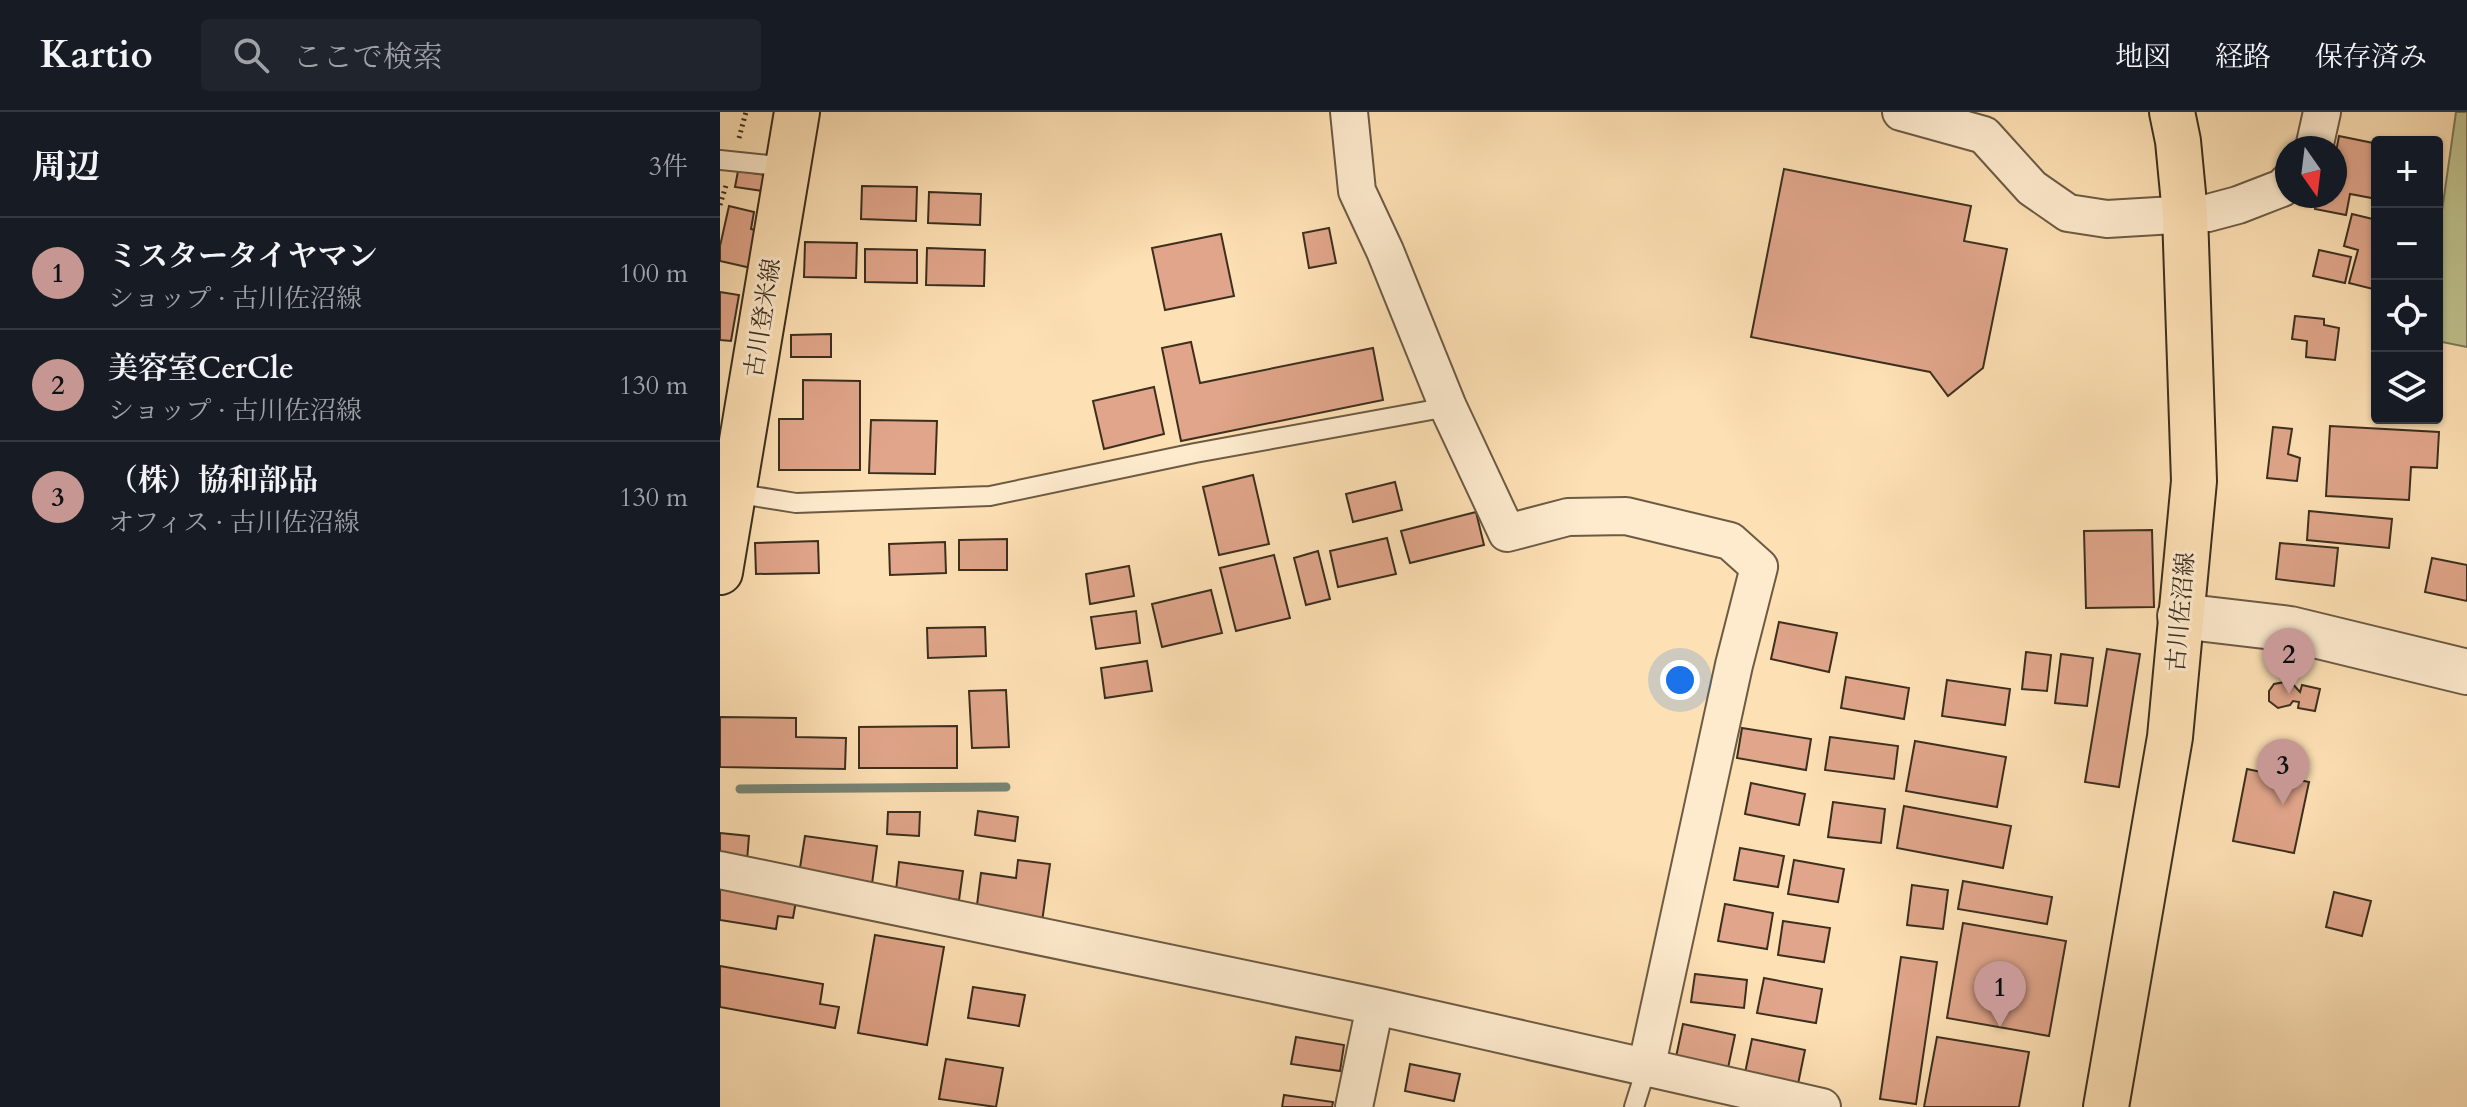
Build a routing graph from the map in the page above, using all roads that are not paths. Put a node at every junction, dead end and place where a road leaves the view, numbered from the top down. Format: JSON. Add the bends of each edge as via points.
{"nodes":[{"id":1,"x":797,"y":112,"type":"edge"},
{"id":2,"x":1349,"y":112,"type":"edge"},
{"id":3,"x":1901,"y":112,"type":"edge"},
{"id":4,"x":2172,"y":112,"type":"edge"},
{"id":5,"x":2322,"y":112,"type":"edge"},
{"id":6,"x":2317,"y":136,"type":"edge"},
{"id":7,"x":720,"y":160,"type":"edge"},
{"id":8,"x":788,"y":167,"type":"junction"},
{"id":9,"x":2275,"y":191,"type":"edge"},
{"id":10,"x":2185,"y":214,"type":"junction"},
{"id":11,"x":1448,"y":407,"type":"junction"},
{"id":12,"x":734,"y":493,"type":"junction"},
{"id":13,"x":720,"y":572,"type":"edge"},
{"id":14,"x":2180,"y":616,"type":"junction"},
{"id":15,"x":2467,"y":672,"type":"edge"},
{"id":16,"x":720,"y":870,"type":"edge"},
{"id":17,"x":1375,"y":1006,"type":"junction"},
{"id":18,"x":1646,"y":1069,"type":"junction"},
{"id":19,"x":1354,"y":1107,"type":"edge"},
{"id":20,"x":1634,"y":1107,"type":"edge"},
{"id":21,"x":1822,"y":1107,"type":"edge"},
{"id":22,"x":2106,"y":1107,"type":"edge"}],
"edges":[{"from":1,"to":8,"type":"main road","name":"古川登米線"},
{"from":2,"to":11,"type":"street","via":[[1357,191]]},
{"from":3,"to":10,"type":"street","via":[[1984,135],[2032,188],[2068,213],[2107,219]]},
{"from":4,"to":10,"type":"main road","name":"古川佐沼線"},
{"from":5,"to":6,"type":"street"},
{"from":7,"to":8,"type":"lane"},
{"from":8,"to":12,"type":"main road","name":"古川登米線"},
{"from":9,"to":10,"type":"street","via":[[2208,213]]},
{"from":10,"to":14,"type":"main road","name":"古川佐沼線","via":[[2194,481]]},
{"from":11,"to":12,"type":"lane","via":[[990,496],[796,503]]},
{"from":11,"to":18,"type":"street","via":[[1507,533],[1568,517],[1626,516],[1730,541],[1759,567]]},
{"from":12,"to":13,"type":"main road","name":"古川登米線"},
{"from":14,"to":15,"type":"street","via":[[2290,629]]},
{"from":14,"to":22,"type":"main road","name":"古川佐沼線","via":[[2170,737]]},
{"from":16,"to":17,"type":"street"},
{"from":17,"to":18,"type":"street"},
{"from":17,"to":19,"type":"street"},
{"from":18,"to":20,"type":"lane"},
{"from":18,"to":21,"type":"street"}]}
